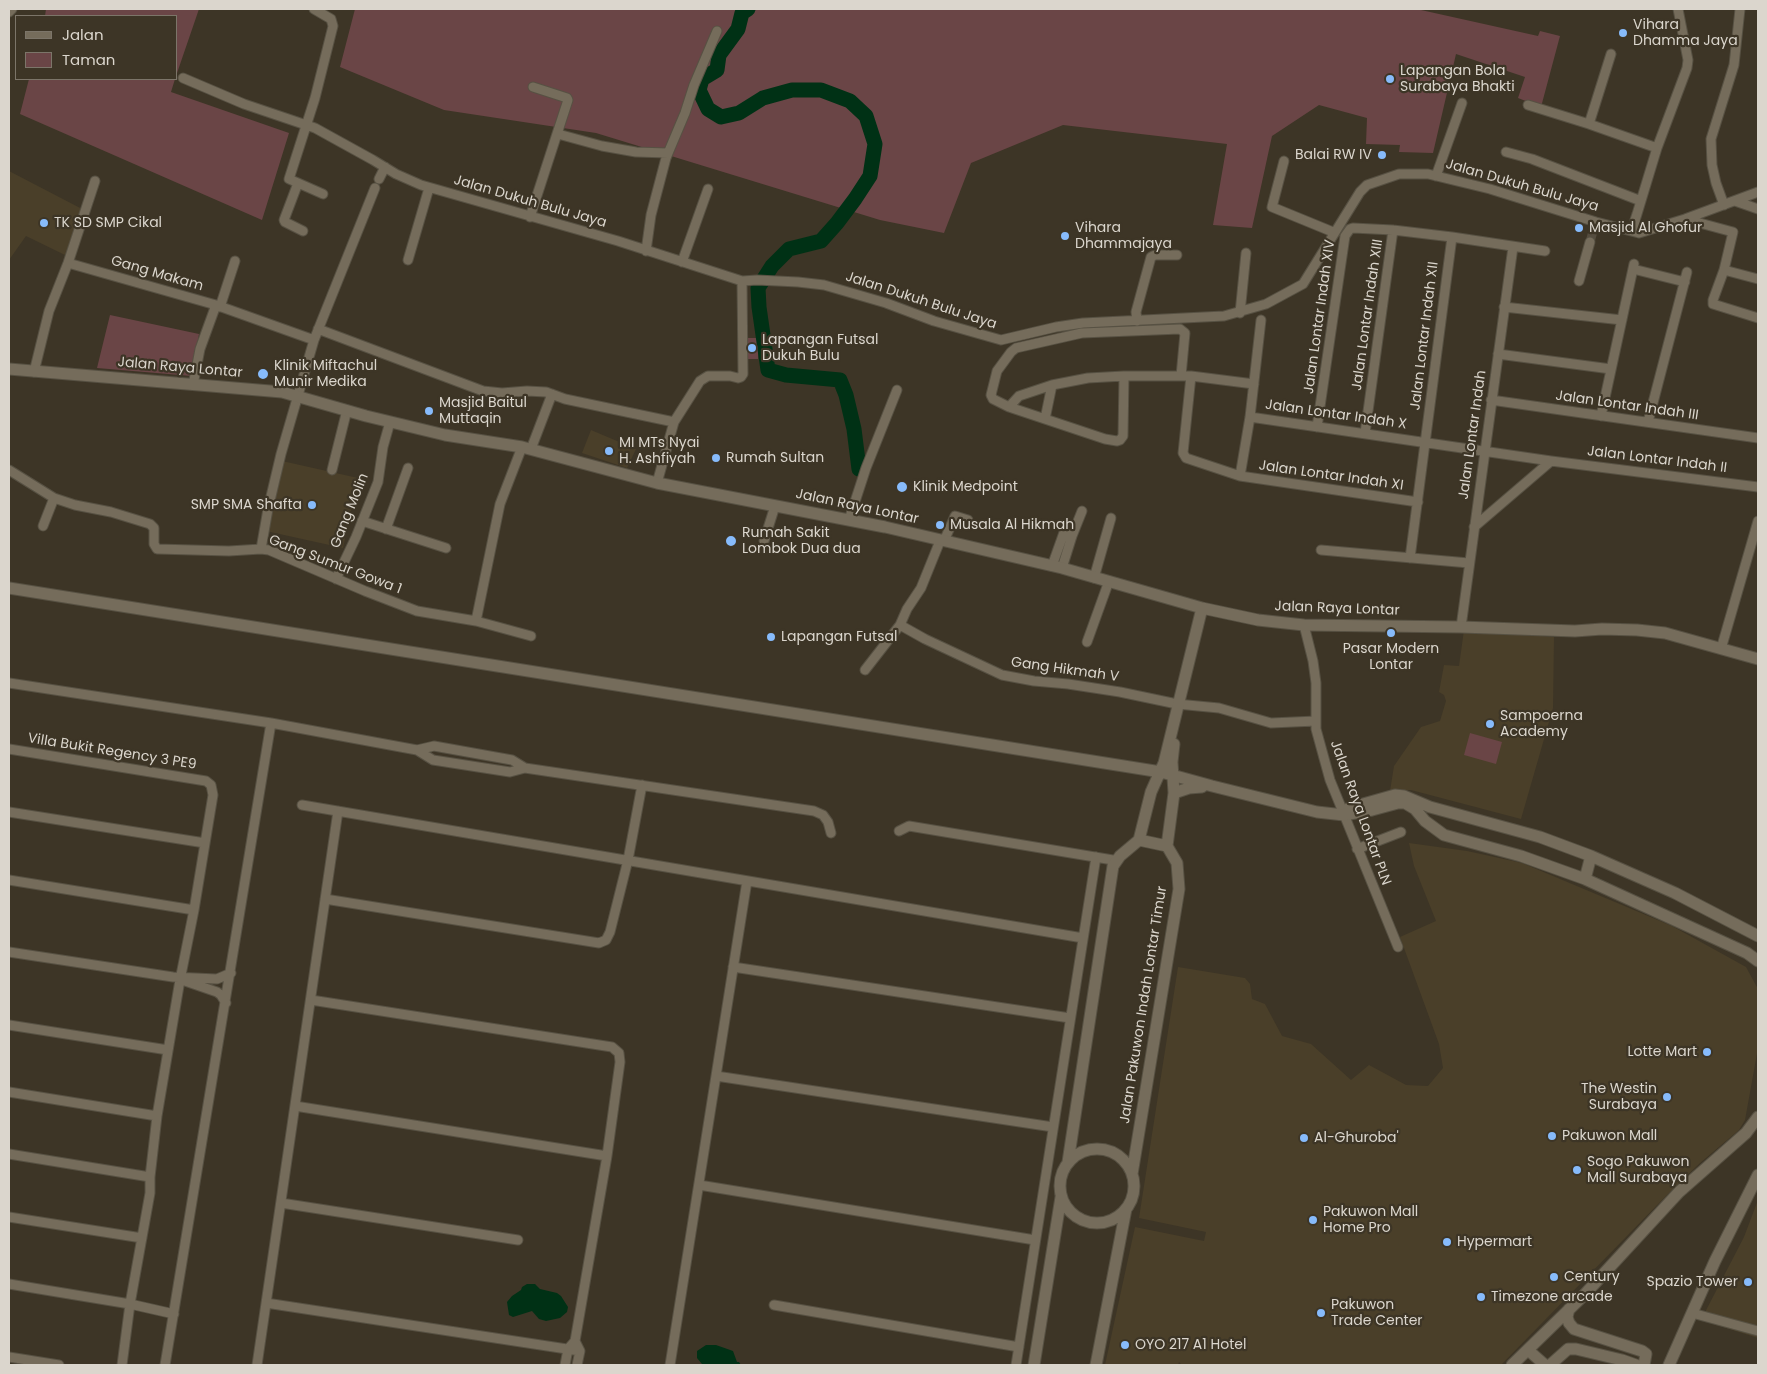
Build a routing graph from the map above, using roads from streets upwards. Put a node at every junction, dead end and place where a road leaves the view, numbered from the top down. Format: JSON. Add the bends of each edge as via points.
{"nodes":[{"id":1,"x":12,"y":9,"type":"edge"},
{"id":2,"x":314,"y":9,"type":"edge"},
{"id":3,"x":1678,"y":9,"type":"edge"},
{"id":4,"x":1740,"y":9,"type":"edge"},
{"id":5,"x":9,"y":12,"type":"edge"},
{"id":6,"x":717,"y":31,"type":"dead end"},
{"id":7,"x":1611,"y":54,"type":"dead end"},
{"id":8,"x":183,"y":78,"type":"dead end"},
{"id":9,"x":532,"y":87,"type":"dead end"},
{"id":10,"x":1462,"y":103,"type":"dead end"},
{"id":11,"x":1528,"y":104,"type":"dead end"},
{"id":12,"x":1589,"y":124,"type":"junction"},
{"id":13,"x":307,"y":126,"type":"junction"},
{"id":14,"x":558,"y":134,"type":"junction"},
{"id":15,"x":1658,"y":148,"type":"junction"},
{"id":16,"x":1506,"y":152,"type":"dead end"},
{"id":17,"x":668,"y":153,"type":"junction"},
{"id":18,"x":1284,"y":161,"type":"dead end"},
{"id":19,"x":384,"y":167,"type":"junction"},
{"id":20,"x":1436,"y":176,"type":"junction"},
{"id":21,"x":379,"y":179,"type":"dead end"},
{"id":22,"x":95,"y":181,"type":"dead end"},
{"id":23,"x":298,"y":183,"type":"junction"},
{"id":24,"x":376,"y":188,"type":"dead end"},
{"id":25,"x":429,"y":188,"type":"junction"},
{"id":26,"x":708,"y":189,"type":"dead end"},
{"id":27,"x":1758,"y":192,"type":"edge"},
{"id":28,"x":323,"y":194,"type":"dead end"},
{"id":29,"x":1641,"y":201,"type":"junction"},
{"id":30,"x":1735,"y":201,"type":"junction"},
{"id":31,"x":1724,"y":205,"type":"junction"},
{"id":32,"x":1758,"y":209,"type":"edge"},
{"id":33,"x":530,"y":217,"type":"junction"},
{"id":34,"x":1685,"y":219,"type":"junction"},
{"id":35,"x":1393,"y":230,"type":"junction"},
{"id":36,"x":303,"y":231,"type":"dead end"},
{"id":37,"x":1333,"y":232,"type":"junction"},
{"id":38,"x":1639,"y":233,"type":"junction"},
{"id":39,"x":1452,"y":237,"type":"junction"},
{"id":40,"x":1590,"y":242,"type":"tunnel mouth"},
{"id":41,"x":1513,"y":247,"type":"junction"},
{"id":42,"x":646,"y":251,"type":"junction"},
{"id":43,"x":1246,"y":252,"type":"dead end"},
{"id":44,"x":1545,"y":252,"type":"dead end"},
{"id":45,"x":1176,"y":255,"type":"dead end"},
{"id":46,"x":408,"y":260,"type":"dead end"},
{"id":47,"x":235,"y":261,"type":"dead end"},
{"id":48,"x":682,"y":262,"type":"junction"},
{"id":49,"x":68,"y":263,"type":"junction"},
{"id":50,"x":1724,"y":270,"type":"junction"},
{"id":51,"x":1687,"y":272,"type":"dead end"},
{"id":52,"x":1758,"y":279,"type":"edge"},
{"id":53,"x":742,"y":281,"type":"junction"},
{"id":54,"x":1579,"y":281,"type":"dead end"},
{"id":55,"x":1684,"y":282,"type":"junction"},
{"id":56,"x":218,"y":306,"type":"junction"},
{"id":57,"x":1504,"y":307,"type":"junction"},
{"id":58,"x":1240,"y":313,"type":"junction"},
{"id":59,"x":1758,"y":318,"type":"edge"},
{"id":60,"x":1261,"y":320,"type":"dead end"},
{"id":61,"x":1622,"y":320,"type":"junction"},
{"id":62,"x":1137,"y":321,"type":"junction"},
{"id":63,"x":318,"y":329,"type":"junction"},
{"id":64,"x":314,"y":340,"type":"junction"},
{"id":65,"x":1498,"y":354,"type":"junction"},
{"id":66,"x":9,"y":369,"type":"edge"},
{"id":67,"x":1611,"y":369,"type":"junction"},
{"id":68,"x":34,"y":372,"type":"junction"},
{"id":69,"x":1124,"y":376,"type":"junction"},
{"id":70,"x":1181,"y":376,"type":"junction"},
{"id":71,"x":1192,"y":376,"type":"junction"},
{"id":72,"x":1254,"y":384,"type":"junction"},
{"id":73,"x":193,"y":385,"type":"junction"},
{"id":74,"x":1052,"y":385,"type":"junction"},
{"id":75,"x":898,"y":390,"type":"dead end"},
{"id":76,"x":552,"y":394,"type":"junction"},
{"id":77,"x":297,"y":397,"type":"junction"},
{"id":78,"x":1491,"y":400,"type":"junction"},
{"id":79,"x":1009,"y":407,"type":"junction"},
{"id":80,"x":347,"y":410,"type":"junction"},
{"id":81,"x":1601,"y":416,"type":"junction"},
{"id":82,"x":1250,"y":417,"type":"junction"},
{"id":83,"x":1045,"y":419,"type":"junction"},
{"id":84,"x":390,"y":422,"type":"junction"},
{"id":85,"x":674,"y":422,"type":"junction"},
{"id":86,"x":1648,"y":422,"type":"junction"},
{"id":87,"x":1317,"y":427,"type":"junction"},
{"id":88,"x":1365,"y":434,"type":"junction"},
{"id":89,"x":1758,"y":438,"type":"edge"},
{"id":90,"x":1425,"y":442,"type":"junction"},
{"id":91,"x":526,"y":448,"type":"junction"},
{"id":92,"x":1484,"y":450,"type":"junction"},
{"id":93,"x":1551,"y":461,"type":"junction"},
{"id":94,"x":408,"y":468,"type":"dead end"},
{"id":95,"x":9,"y":470,"type":"edge"},
{"id":96,"x":332,"y":470,"type":"dead end"},
{"id":97,"x":1240,"y":476,"type":"junction"},
{"id":98,"x":657,"y":483,"type":"junction"},
{"id":99,"x":1758,"y":487,"type":"edge"},
{"id":100,"x":54,"y":498,"type":"junction"},
{"id":101,"x":1418,"y":502,"type":"junction"},
{"id":102,"x":775,"y":506,"type":"junction"},
{"id":103,"x":1082,"y":511,"type":"dead end"},
{"id":104,"x":1111,"y":518,"type":"dead end"},
{"id":105,"x":849,"y":520,"type":"junction"},
{"id":106,"x":968,"y":520,"type":"dead end"},
{"id":107,"x":362,"y":521,"type":"junction"},
{"id":108,"x":1758,"y":521,"type":"edge"},
{"id":109,"x":1067,"y":524,"type":"dead end"},
{"id":110,"x":43,"y":526,"type":"dead end"},
{"id":111,"x":1474,"y":527,"type":"junction"},
{"id":112,"x":386,"y":529,"type":"junction"},
{"id":113,"x":764,"y":541,"type":"dead end"},
{"id":114,"x":942,"y":541,"type":"junction"},
{"id":115,"x":446,"y":548,"type":"dead end"},
{"id":116,"x":261,"y":549,"type":"junction"},
{"id":117,"x":1321,"y":550,"type":"dead end"},
{"id":118,"x":1410,"y":558,"type":"junction"},
{"id":119,"x":1469,"y":563,"type":"junction"},
{"id":120,"x":1057,"y":567,"type":"junction"},
{"id":121,"x":1095,"y":575,"type":"junction"},
{"id":122,"x":336,"y":579,"type":"junction"},
{"id":123,"x":1109,"y":581,"type":"junction"},
{"id":124,"x":9,"y":588,"type":"edge"},
{"id":125,"x":1206,"y":609,"type":"junction"},
{"id":126,"x":476,"y":621,"type":"junction"},
{"id":127,"x":900,"y":625,"type":"junction"},
{"id":128,"x":1304,"y":625,"type":"junction"},
{"id":129,"x":1461,"y":626,"type":"junction"},
{"id":130,"x":531,"y":636,"type":"dead end"},
{"id":131,"x":1086,"y":642,"type":"dead end"},
{"id":132,"x":1721,"y":649,"type":"junction"},
{"id":133,"x":1758,"y":659,"type":"edge"},
{"id":134,"x":865,"y":670,"type":"dead end"},
{"id":135,"x":9,"y":683,"type":"edge"},
{"id":136,"x":1180,"y":705,"type":"junction"},
{"id":137,"x":1316,"y":721,"type":"junction"},
{"id":138,"x":271,"y":723,"type":"junction"},
{"id":139,"x":9,"y":749,"type":"edge"},
{"id":140,"x":417,"y":750,"type":"junction"},
{"id":141,"x":525,"y":768,"type":"junction"},
{"id":142,"x":1161,"y":772,"type":"junction"},
{"id":143,"x":1173,"y":776,"type":"junction"},
{"id":144,"x":642,"y":785,"type":"junction"},
{"id":145,"x":1212,"y":786,"type":"junction"},
{"id":146,"x":1174,"y":793,"type":"junction"},
{"id":147,"x":302,"y":805,"type":"dead end"},
{"id":148,"x":338,"y":811,"type":"junction"},
{"id":149,"x":9,"y":812,"type":"edge"},
{"id":150,"x":1340,"y":813,"type":"junction"},
{"id":151,"x":899,"y":831,"type":"dead end"},
{"id":152,"x":1401,"y":832,"type":"dead end"},
{"id":153,"x":831,"y":833,"type":"dead end"},
{"id":154,"x":1139,"y":840,"type":"junction"},
{"id":155,"x":205,"y":843,"type":"junction"},
{"id":156,"x":1166,"y":846,"type":"junction"},
{"id":157,"x":1357,"y":849,"type":"junction"},
{"id":158,"x":1591,"y":856,"type":"junction"},
{"id":159,"x":1096,"y":857,"type":"junction"},
{"id":160,"x":628,"y":860,"type":"junction"},
{"id":161,"x":1112,"y":866,"type":"junction"},
{"id":162,"x":1585,"y":879,"type":"junction"},
{"id":163,"x":9,"y":880,"type":"edge"},
{"id":164,"x":747,"y":881,"type":"junction"},
{"id":165,"x":325,"y":899,"type":"junction"},
{"id":166,"x":194,"y":910,"type":"junction"},
{"id":167,"x":1746,"y":930,"type":"junction"},
{"id":168,"x":1758,"y":936,"type":"edge"},
{"id":169,"x":1083,"y":938,"type":"junction"},
{"id":170,"x":1398,"y":947,"type":"dead end"},
{"id":171,"x":1737,"y":948,"type":"junction"},
{"id":172,"x":9,"y":952,"type":"edge"},
{"id":173,"x":1758,"y":961,"type":"edge"},
{"id":174,"x":733,"y":967,"type":"junction"},
{"id":175,"x":231,"y":973,"type":"junction"},
{"id":176,"x":178,"y":978,"type":"junction"},
{"id":177,"x":310,"y":1000,"type":"junction"},
{"id":178,"x":226,"y":1003,"type":"junction"},
{"id":179,"x":1070,"y":1018,"type":"junction"},
{"id":180,"x":9,"y":1025,"type":"edge"},
{"id":181,"x":168,"y":1050,"type":"junction"},
{"id":182,"x":716,"y":1076,"type":"junction"},
{"id":183,"x":9,"y":1092,"type":"edge"},
{"id":184,"x":295,"y":1106,"type":"junction"},
{"id":185,"x":157,"y":1116,"type":"junction"},
{"id":186,"x":1758,"y":1116,"type":"edge"},
{"id":187,"x":1053,"y":1127,"type":"junction"},
{"id":188,"x":9,"y":1154,"type":"edge"},
{"id":189,"x":607,"y":1156,"type":"junction"},
{"id":190,"x":1068,"y":1162,"type":"junction"},
{"id":191,"x":1132,"y":1174,"type":"junction"},
{"id":192,"x":1758,"y":1175,"type":"edge"},
{"id":193,"x":150,"y":1177,"type":"junction"},
{"id":194,"x":699,"y":1185,"type":"junction"},
{"id":195,"x":1061,"y":1197,"type":"junction"},
{"id":196,"x":281,"y":1203,"type":"junction"},
{"id":197,"x":1126,"y":1209,"type":"junction"},
{"id":198,"x":9,"y":1217,"type":"edge"},
{"id":199,"x":142,"y":1238,"type":"junction"},
{"id":200,"x":518,"y":1240,"type":"dead end"},
{"id":201,"x":1035,"y":1240,"type":"junction"},
{"id":202,"x":9,"y":1284,"type":"edge"},
{"id":203,"x":266,"y":1303,"type":"junction"},
{"id":204,"x":130,"y":1304,"type":"junction"},
{"id":205,"x":774,"y":1305,"type":"dead end"},
{"id":206,"x":1568,"y":1309,"type":"junction"},
{"id":207,"x":1692,"y":1313,"type":"junction"},
{"id":208,"x":174,"y":1314,"type":"junction"},
{"id":209,"x":1758,"y":1331,"type":"edge"},
{"id":210,"x":575,"y":1341,"type":"junction"},
{"id":211,"x":1020,"y":1347,"type":"junction"},
{"id":212,"x":568,"y":1349,"type":"junction"},
{"id":213,"x":580,"y":1350,"type":"junction"},
{"id":214,"x":1528,"y":1350,"type":"junction"},
{"id":215,"x":9,"y":1357,"type":"edge"},
{"id":216,"x":59,"y":1365,"type":"edge"},
{"id":217,"x":122,"y":1365,"type":"edge"},
{"id":218,"x":165,"y":1365,"type":"edge"},
{"id":219,"x":257,"y":1365,"type":"edge"},
{"id":220,"x":565,"y":1365,"type":"edge"},
{"id":221,"x":577,"y":1365,"type":"edge"},
{"id":222,"x":670,"y":1365,"type":"edge"},
{"id":223,"x":1016,"y":1365,"type":"edge"},
{"id":224,"x":1034,"y":1365,"type":"edge"},
{"id":225,"x":1096,"y":1365,"type":"edge"},
{"id":226,"x":1512,"y":1365,"type":"edge"},
{"id":227,"x":1545,"y":1365,"type":"edge"},
{"id":228,"x":1550,"y":1365,"type":"edge"},
{"id":229,"x":1636,"y":1365,"type":"edge"},
{"id":230,"x":1644,"y":1365,"type":"edge"},
{"id":231,"x":1669,"y":1365,"type":"edge"}],
"edges":[{"from":1,"to":5,"type":"street"},
{"from":2,"to":13,"type":"street","via":[[331,19],[333,26]]},
{"from":3,"to":15,"type":"street","via":[[1687,68]]},
{"from":4,"to":31,"type":"street","via":[[1734,65],[1712,139],[1712,165]]},
{"from":6,"to":17,"type":"street"},
{"from":7,"to":12,"type":"street"},
{"from":8,"to":13,"type":"street","name":"Jalan Dukuh Bulu Jaya"},
{"from":9,"to":14,"type":"street","via":[[568,99]]},
{"from":10,"to":20,"type":"street"},
{"from":11,"to":12,"type":"street"},
{"from":12,"to":15,"type":"street"},
{"from":13,"to":19,"type":"street","name":"Jalan Dukuh Bulu Jaya"},
{"from":13,"to":23,"type":"street","via":[[288,178]]},
{"from":14,"to":17,"type":"street","via":[[636,152]]},
{"from":14,"to":33,"type":"street"},
{"from":15,"to":29,"type":"street"},
{"from":16,"to":29,"type":"street"},
{"from":17,"to":42,"type":"street","via":[[651,215]]},
{"from":18,"to":37,"type":"street","via":[[1272,207]]},
{"from":19,"to":21,"type":"street"},
{"from":19,"to":25,"type":"street","name":"Jalan Dukuh Bulu Jaya"},
{"from":20,"to":37,"type":"street","name":"Jalan Dukuh Bulu Jaya","via":[[1399,174],[1367,185]]},
{"from":20,"to":38,"type":"street","name":"Jalan Dukuh Bulu Jaya","via":[[1490,189],[1595,225]]},
{"from":22,"to":49,"type":"street"},
{"from":23,"to":28,"type":"street"},
{"from":23,"to":36,"type":"street","via":[[284,220]]},
{"from":24,"to":63,"type":"street"},
{"from":25,"to":33,"type":"street","name":"Jalan Dukuh Bulu Jaya"},
{"from":25,"to":46,"type":"street"},
{"from":26,"to":48,"type":"street"},
{"from":27,"to":30,"type":"street"},
{"from":29,"to":38,"type":"street","via":[[1636,220]]},
{"from":30,"to":31,"type":"street"},
{"from":30,"to":32,"type":"street"},
{"from":31,"to":34,"type":"street"},
{"from":33,"to":42,"type":"street","name":"Jalan Dukuh Bulu Jaya"},
{"from":34,"to":38,"type":"street"},
{"from":34,"to":50,"type":"street","via":[[1733,232]]},
{"from":35,"to":39,"type":"street","name":"Jalan Lontar Indah XIV"},
{"from":35,"to":87,"type":"street","name":"Jalan Lontar Indah XIV","via":[[1353,228],[1345,236]]},
{"from":35,"to":88,"type":"street","name":"Jalan Lontar Indah XIII"},
{"from":37,"to":58,"type":"street","name":"Jalan Dukuh Bulu Jaya","via":[[1303,284],[1266,304]]},
{"from":39,"to":41,"type":"street","name":"Jalan Lontar Indah XIV"},
{"from":39,"to":90,"type":"street","name":"Jalan Lontar Indah XII"},
{"from":40,"to":54,"type":"street"},
{"from":41,"to":44,"type":"street","name":"Jalan Lontar Indah XIV"},
{"from":41,"to":57,"type":"street","name":"Jalan Lontar Indah"},
{"from":42,"to":48,"type":"street","name":"Jalan Dukuh Bulu Jaya"},
{"from":43,"to":58,"type":"street"},
{"from":45,"to":62,"type":"street","via":[[1152,257],[1136,312]]},
{"from":47,"to":56,"type":"street"},
{"from":48,"to":53,"type":"street","name":"Jalan Dukuh Bulu Jaya"},
{"from":49,"to":56,"type":"street","name":"Gang Makam"},
{"from":49,"to":68,"type":"street","via":[[49,311]]},
{"from":50,"to":52,"type":"street"},
{"from":50,"to":59,"type":"street","via":[[1713,304]]},
{"from":51,"to":55,"type":"street"},
{"from":53,"to":62,"type":"street","name":"Jalan Dukuh Bulu Jaya","via":[[824,285],[1000,340],[1056,327]]},
{"from":53,"to":85,"type":"street","via":[[742,376],[703,378]]},
{"from":55,"to":61,"type":"street","via":[[1633,267]]},
{"from":55,"to":86,"type":"street"},
{"from":56,"to":64,"type":"street"},
{"from":56,"to":73,"type":"street","name":"Gang Makam","via":[[202,342]]},
{"from":57,"to":61,"type":"street"},
{"from":57,"to":65,"type":"street","name":"Jalan Lontar Indah"},
{"from":58,"to":62,"type":"street","name":"Jalan Dukuh Bulu Jaya"},
{"from":60,"to":72,"type":"street","name":"Jalan Lontar Indah X"},
{"from":61,"to":67,"type":"street"},
{"from":63,"to":64,"type":"street"},
{"from":63,"to":76,"type":"street","via":[[483,391]]},
{"from":64,"to":77,"type":"street"},
{"from":65,"to":67,"type":"street"},
{"from":65,"to":78,"type":"street","name":"Jalan Lontar Indah"},
{"from":66,"to":68,"type":"street","name":"Jalan Raya Lontar"},
{"from":67,"to":81,"type":"street"},
{"from":68,"to":73,"type":"street","name":"Jalan Raya Lontar"},
{"from":69,"to":70,"type":"street"},
{"from":69,"to":74,"type":"street"},
{"from":69,"to":83,"type":"street","via":[[1124,436],[1120,440],[1105,439]]},
{"from":70,"to":71,"type":"street"},
{"from":70,"to":79,"type":"street","via":[[1185,334],[1180,330],[1082,333],[1035,342],[1010,352],[997,371],[991,395]]},
{"from":71,"to":72,"type":"street"},
{"from":71,"to":97,"type":"street","via":[[1184,456]]},
{"from":72,"to":82,"type":"street","name":"Jalan Lontar Indah X"},
{"from":73,"to":77,"type":"street","name":"Jalan Raya Lontar","via":[[268,390]]},
{"from":74,"to":79,"type":"street","via":[[1019,396]]},
{"from":74,"to":83,"type":"street"},
{"from":75,"to":105,"type":"street"},
{"from":76,"to":85,"type":"street"},
{"from":76,"to":91,"type":"street"},
{"from":77,"to":80,"type":"street","name":"Jalan Raya Lontar"},
{"from":77,"to":116,"type":"street"},
{"from":78,"to":81,"type":"street","name":"Jalan Lontar Indah III"},
{"from":78,"to":92,"type":"street","name":"Jalan Lontar Indah"},
{"from":79,"to":83,"type":"street"},
{"from":80,"to":84,"type":"street","name":"Jalan Raya Lontar"},
{"from":80,"to":96,"type":"street"},
{"from":81,"to":86,"type":"street","name":"Jalan Lontar Indah III"},
{"from":82,"to":87,"type":"street","name":"Jalan Lontar Indah X"},
{"from":82,"to":97,"type":"street","name":"Jalan Lontar Indah XI"},
{"from":84,"to":91,"type":"street","name":"Jalan Raya Lontar"},
{"from":84,"to":107,"type":"street","name":"Gang Molin","via":[[378,482]]},
{"from":85,"to":98,"type":"street"},
{"from":86,"to":89,"type":"street","name":"Jalan Lontar Indah III"},
{"from":87,"to":88,"type":"street","name":"Jalan Lontar Indah X"},
{"from":88,"to":90,"type":"street","name":"Jalan Lontar Indah X"},
{"from":90,"to":92,"type":"street","name":"Jalan Lontar Indah X"},
{"from":90,"to":101,"type":"street","name":"Jalan Lontar Indah XII"},
{"from":91,"to":98,"type":"street","name":"Jalan Raya Lontar"},
{"from":91,"to":126,"type":"street","via":[[500,504]]},
{"from":92,"to":93,"type":"street","name":"Jalan Lontar Indah II"},
{"from":92,"to":111,"type":"street","name":"Jalan Lontar Indah"},
{"from":93,"to":99,"type":"street","name":"Jalan Lontar Indah II"},
{"from":93,"to":111,"type":"street"},
{"from":94,"to":112,"type":"street"},
{"from":95,"to":100,"type":"street","name":"Gang Sumur Gowa 1"},
{"from":97,"to":101,"type":"street","name":"Jalan Lontar Indah XI"},
{"from":98,"to":102,"type":"street","name":"Jalan Raya Lontar"},
{"from":100,"to":110,"type":"street"},
{"from":100,"to":116,"type":"street","name":"Gang Sumur Gowa 1","via":[[150,524],[154,528],[155,547],[160,550]]},
{"from":101,"to":118,"type":"street","name":"Jalan Lontar Indah XII"},
{"from":102,"to":105,"type":"street","name":"Jalan Raya Lontar"},
{"from":102,"to":113,"type":"street"},
{"from":103,"to":120,"type":"street"},
{"from":104,"to":121,"type":"street"},
{"from":105,"to":114,"type":"street","name":"Jalan Raya Lontar"},
{"from":106,"to":114,"type":"street","via":[[955,516]]},
{"from":107,"to":112,"type":"street"},
{"from":107,"to":122,"type":"street","name":"Gang Molin"},
{"from":108,"to":132,"type":"street"},
{"from":109,"to":120,"type":"street"},
{"from":111,"to":119,"type":"street","name":"Jalan Lontar Indah"},
{"from":112,"to":115,"type":"street"},
{"from":114,"to":120,"type":"street","name":"Jalan Raya Lontar"},
{"from":114,"to":127,"type":"street"},
{"from":116,"to":122,"type":"street","name":"Gang Sumur Gowa 1"},
{"from":117,"to":118,"type":"street"},
{"from":118,"to":119,"type":"street"},
{"from":119,"to":129,"type":"street","name":"Jalan Lontar Indah"},
{"from":120,"to":121,"type":"street","name":"Jalan Raya Lontar"},
{"from":121,"to":123,"type":"street","name":"Jalan Raya Lontar"},
{"from":122,"to":126,"type":"street","name":"Gang Sumur Gowa 1","via":[[417,611]]},
{"from":123,"to":125,"type":"street","name":"Jalan Raya Lontar"},
{"from":123,"to":131,"type":"street"},
{"from":124,"to":142,"type":"street"},
{"from":125,"to":128,"type":"street","name":"Jalan Raya Lontar"},
{"from":125,"to":136,"type":"street"},
{"from":126,"to":130,"type":"street","name":"Gang Sumur Gowa 1"},
{"from":127,"to":134,"type":"street"},
{"from":127,"to":136,"type":"street","name":"Gang Hikmah V","via":[[1002,675],[1120,692]]},
{"from":128,"to":129,"type":"street","name":"Jalan Raya Lontar"},
{"from":128,"to":137,"type":"street","name":"Jalan Raya Lontar PLN","via":[[1316,683]]},
{"from":129,"to":132,"type":"street","name":"Jalan Raya Lontar","via":[[1637,630],[1665,633]]},
{"from":132,"to":133,"type":"street","name":"Jalan Raya Lontar"},
{"from":135,"to":138,"type":"street"},
{"from":136,"to":137,"type":"street","name":"Gang Hikmah V","via":[[1219,708],[1271,722]]},
{"from":136,"to":142,"type":"street"},
{"from":136,"to":143,"type":"street","via":[[1172,750]]},
{"from":137,"to":150,"type":"street","name":"Jalan Raya Lontar PLN"},
{"from":138,"to":140,"type":"street"},
{"from":138,"to":175,"type":"street"},
{"from":139,"to":155,"type":"street","name":"Villa Bukit Regency 3 PE9","via":[[206,781],[211,785],[213,795]]},
{"from":140,"to":141,"type":"street","via":[[434,746],[512,760]]},
{"from":140,"to":141,"type":"street","via":[[432,760],[510,772]]},
{"from":141,"to":144,"type":"street"},
{"from":142,"to":143,"type":"street"},
{"from":142,"to":154,"type":"street","via":[[1151,792]]},
{"from":143,"to":145,"type":"street"},
{"from":143,"to":146,"type":"street"},
{"from":144,"to":153,"type":"street","via":[[814,811],[823,815]]},
{"from":144,"to":160,"type":"street"},
{"from":145,"to":146,"type":"street"},
{"from":145,"to":150,"type":"street","via":[[1317,812]]},
{"from":146,"to":156,"type":"street"},
{"from":147,"to":148,"type":"street"},
{"from":148,"to":160,"type":"street"},
{"from":148,"to":165,"type":"street"},
{"from":149,"to":155,"type":"street"},
{"from":150,"to":157,"type":"street","name":"Jalan Raya Lontar PLN"},
{"from":150,"to":158,"type":"street","via":[[1395,795],[1404,796],[1430,807],[1540,837]]},
{"from":150,"to":162,"type":"street","via":[[1405,803],[1444,835],[1521,856]]},
{"from":151,"to":159,"type":"street","via":[[910,826]]},
{"from":152,"to":157,"type":"street"},
{"from":154,"to":156,"type":"street"},
{"from":154,"to":161,"type":"street"},
{"from":155,"to":166,"type":"street","name":"Villa Bukit Regency 3 PE9"},
{"from":156,"to":191,"type":"street","name":"Jalan Pakuwon Indah Lontar Timur","via":[[1177,863],[1180,889]]},
{"from":157,"to":170,"type":"street","name":"Jalan Raya Lontar PLN"},
{"from":158,"to":162,"type":"street"},
{"from":158,"to":167,"type":"street","via":[[1675,893]]},
{"from":159,"to":161,"type":"street","via":[[1114,860]]},
{"from":159,"to":169,"type":"street"},
{"from":160,"to":164,"type":"street"},
{"from":160,"to":165,"type":"street","via":[[610,932],[606,940],[599,943]]},
{"from":161,"to":190,"type":"street"},
{"from":162,"to":171,"type":"street"},
{"from":163,"to":166,"type":"street"},
{"from":164,"to":169,"type":"street"},
{"from":164,"to":174,"type":"street"},
{"from":165,"to":177,"type":"street"},
{"from":166,"to":176,"type":"street","name":"Villa Bukit Regency 3 PE9"},
{"from":167,"to":168,"type":"street"},
{"from":167,"to":171,"type":"street"},
{"from":169,"to":179,"type":"street"},
{"from":171,"to":173,"type":"street"},
{"from":172,"to":176,"type":"street"},
{"from":174,"to":179,"type":"street"},
{"from":174,"to":182,"type":"street"},
{"from":175,"to":176,"type":"street","via":[[217,979]]},
{"from":175,"to":178,"type":"street"},
{"from":176,"to":178,"type":"street","via":[[217,992]]},
{"from":176,"to":181,"type":"street","name":"Villa Bukit Regency 3 PE9"},
{"from":177,"to":184,"type":"street"},
{"from":177,"to":189,"type":"street","via":[[612,1047],[619,1052],[620,1062]]},
{"from":178,"to":208,"type":"street"},
{"from":179,"to":187,"type":"street"},
{"from":180,"to":181,"type":"street"},
{"from":181,"to":185,"type":"street","name":"Villa Bukit Regency 3 PE9"},
{"from":182,"to":187,"type":"street"},
{"from":182,"to":194,"type":"street"},
{"from":183,"to":185,"type":"street"},
{"from":184,"to":189,"type":"street"},
{"from":184,"to":196,"type":"street"},
{"from":185,"to":193,"type":"street","name":"Villa Bukit Regency 3 PE9"},
{"from":186,"to":206,"type":"street","via":[[1746,1133],[1679,1192]]},
{"from":187,"to":201,"type":"street"},
{"from":188,"to":193,"type":"street"},
{"from":189,"to":210,"type":"street"},
{"from":190,"to":191,"type":"street","via":[[1087,1150],[1109,1150],[1127,1164]]},
{"from":190,"to":195,"type":"street","via":[[1060,1179]]},
{"from":191,"to":197,"type":"street","via":[[1134,1192]]},
{"from":192,"to":207,"type":"street"},
{"from":193,"to":199,"type":"street","name":"Villa Bukit Regency 3 PE9"},
{"from":194,"to":201,"type":"street"},
{"from":194,"to":222,"type":"street"},
{"from":195,"to":197,"type":"street","via":[[1073,1214],[1094,1223],[1112,1219]]},
{"from":195,"to":224,"type":"street"},
{"from":196,"to":200,"type":"street"},
{"from":196,"to":203,"type":"street"},
{"from":197,"to":225,"type":"street"},
{"from":198,"to":199,"type":"street"},
{"from":199,"to":204,"type":"street","name":"Villa Bukit Regency 3 PE9"},
{"from":201,"to":211,"type":"street"},
{"from":202,"to":204,"type":"street"},
{"from":203,"to":212,"type":"street"},
{"from":203,"to":219,"type":"street"},
{"from":204,"to":208,"type":"street"},
{"from":204,"to":217,"type":"street","name":"Villa Bukit Regency 3 PE9"},
{"from":205,"to":211,"type":"street"},
{"from":206,"to":214,"type":"street"},
{"from":206,"to":230,"type":"street","via":[[1567,1317],[1574,1329],[1642,1351],[1646,1354]]},
{"from":207,"to":209,"type":"street"},
{"from":207,"to":231,"type":"street"},
{"from":208,"to":218,"type":"street"},
{"from":210,"to":212,"type":"street"},
{"from":210,"to":213,"type":"street"},
{"from":211,"to":223,"type":"street"},
{"from":212,"to":213,"type":"street"},
{"from":212,"to":220,"type":"street"},
{"from":213,"to":221,"type":"street"},
{"from":214,"to":226,"type":"street"},
{"from":214,"to":227,"type":"street"},
{"from":215,"to":216,"type":"street"},
{"from":228,"to":229,"type":"street","via":[[1568,1348],[1576,1348]]}]}
